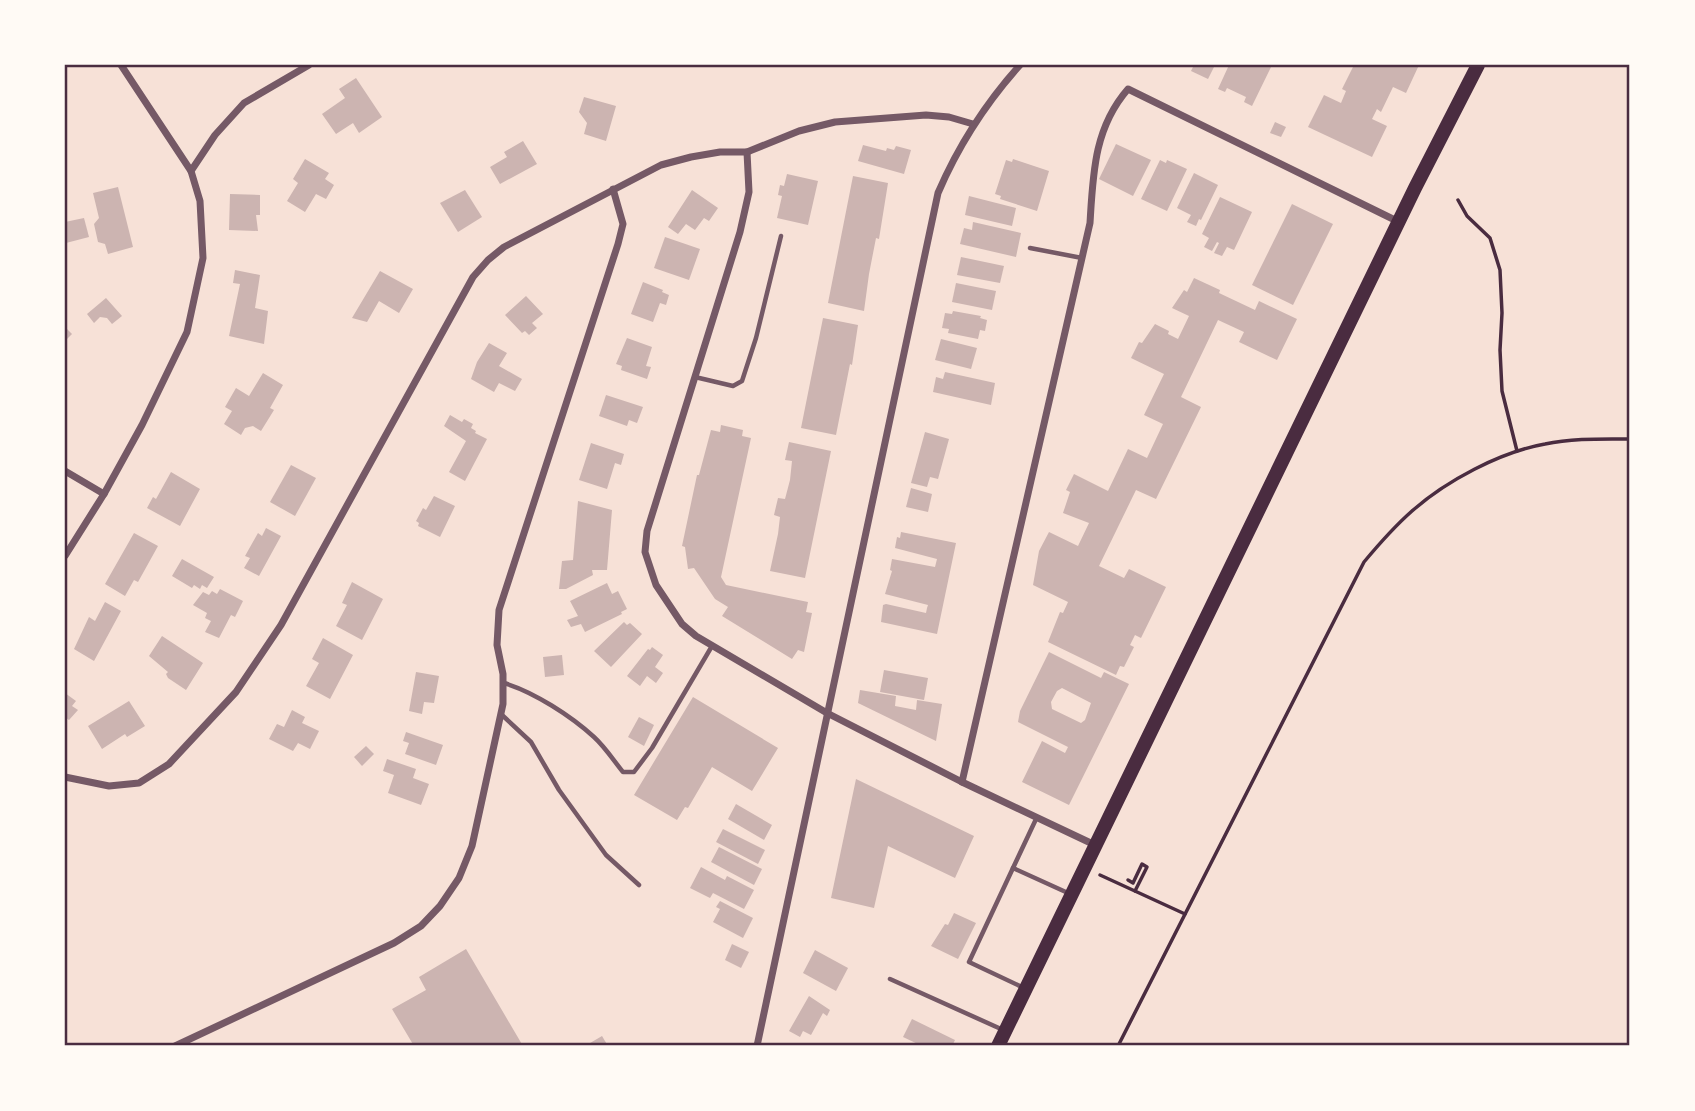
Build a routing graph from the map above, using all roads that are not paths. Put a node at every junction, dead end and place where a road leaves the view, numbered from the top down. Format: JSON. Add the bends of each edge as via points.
{"nodes":[{"id":1,"x":121,"y":65,"type":"edge"},
{"id":2,"x":309,"y":65,"type":"edge"},
{"id":3,"x":1020,"y":65,"type":"edge"},
{"id":4,"x":1478,"y":65,"type":"edge"},
{"id":5,"x":973,"y":124,"type":"junction"},
{"id":6,"x":747,"y":152,"type":"junction"},
{"id":7,"x":191,"y":171,"type":"junction"},
{"id":8,"x":613,"y":189,"type":"junction"},
{"id":9,"x":1400,"y":222,"type":"junction"},
{"id":10,"x":781,"y":236,"type":"dead end"},
{"id":11,"x":1031,"y":248,"type":"dead end"},
{"id":12,"x":1082,"y":258,"type":"junction"},
{"id":13,"x":694,"y":377,"type":"junction"},
{"id":14,"x":65,"y":471,"type":"edge"},
{"id":15,"x":104,"y":494,"type":"junction"},
{"id":16,"x":65,"y":556,"type":"edge"},
{"id":17,"x":712,"y":646,"type":"junction"},
{"id":18,"x":503,"y":682,"type":"junction"},
{"id":19,"x":827,"y":713,"type":"junction"},
{"id":20,"x":501,"y":715,"type":"junction"},
{"id":21,"x":65,"y":777,"type":"edge"},
{"id":22,"x":962,"y":782,"type":"junction"},
{"id":23,"x":1037,"y":817,"type":"junction"},
{"id":24,"x":1095,"y":845,"type":"junction"},
{"id":25,"x":1013,"y":868,"type":"junction"},
{"id":26,"x":639,"y":885,"type":"dead end"},
{"id":27,"x":1072,"y":895,"type":"junction"},
{"id":28,"x":890,"y":979,"type":"dead end"},
{"id":29,"x":1026,"y":989,"type":"junction"},
{"id":30,"x":1005,"y":1031,"type":"junction"},
{"id":31,"x":175,"y":1046,"type":"edge"},
{"id":32,"x":757,"y":1046,"type":"edge"},
{"id":33,"x":998,"y":1046,"type":"edge"}],
"edges":[{"from":1,"to":7,"type":"street"},
{"from":2,"to":7,"type":"street","via":[[244,103]]},
{"from":3,"to":5,"type":"street"},
{"from":4,"to":9,"type":"main road"},
{"from":5,"to":6,"type":"street","via":[[926,115],[835,122]]},
{"from":5,"to":19,"type":"street","via":[[938,193]]},
{"from":6,"to":8,"type":"street","via":[[720,152],[661,165]]},
{"from":6,"to":13,"type":"street","via":[[749,192],[740,232]]},
{"from":7,"to":15,"type":"street","via":[[200,201],[203,258],[187,332]]},
{"from":8,"to":18,"type":"street","via":[[622,223],[618,244],[499,610],[497,645]]},
{"from":8,"to":21,"type":"street","via":[[504,247],[473,277],[281,625],[236,692],[206,726],[169,764],[139,783],[108,786]]},
{"from":9,"to":12,"type":"street","via":[[1128,89],[1098,144]]},
{"from":9,"to":24,"type":"main road"},
{"from":10,"to":13,"type":"lane","via":[[742,381],[733,386]]},
{"from":11,"to":12,"type":"lane"},
{"from":12,"to":22,"type":"street"},
{"from":13,"to":17,"type":"street","via":[[651,512],[645,552],[668,606],[682,624]]},
{"from":14,"to":15,"type":"street"},
{"from":15,"to":16,"type":"street"},
{"from":17,"to":18,"type":"lane","via":[[634,772],[623,772],[595,738],[563,715],[524,689]]},
{"from":17,"to":19,"type":"street"},
{"from":18,"to":20,"type":"street"},
{"from":19,"to":22,"type":"street"},
{"from":19,"to":32,"type":"street"},
{"from":20,"to":26,"type":"lane","via":[[531,742],[606,855]]},
{"from":20,"to":31,"type":"street","via":[[472,846],[459,878],[421,926]]},
{"from":22,"to":23,"type":"street"},
{"from":23,"to":24,"type":"street"},
{"from":23,"to":25,"type":"lane"},
{"from":24,"to":27,"type":"main road"},
{"from":25,"to":27,"type":"lane"},
{"from":25,"to":29,"type":"lane","via":[[969,962]]},
{"from":27,"to":29,"type":"main road"},
{"from":28,"to":30,"type":"lane"},
{"from":29,"to":30,"type":"main road"},
{"from":30,"to":33,"type":"main road"}]}
